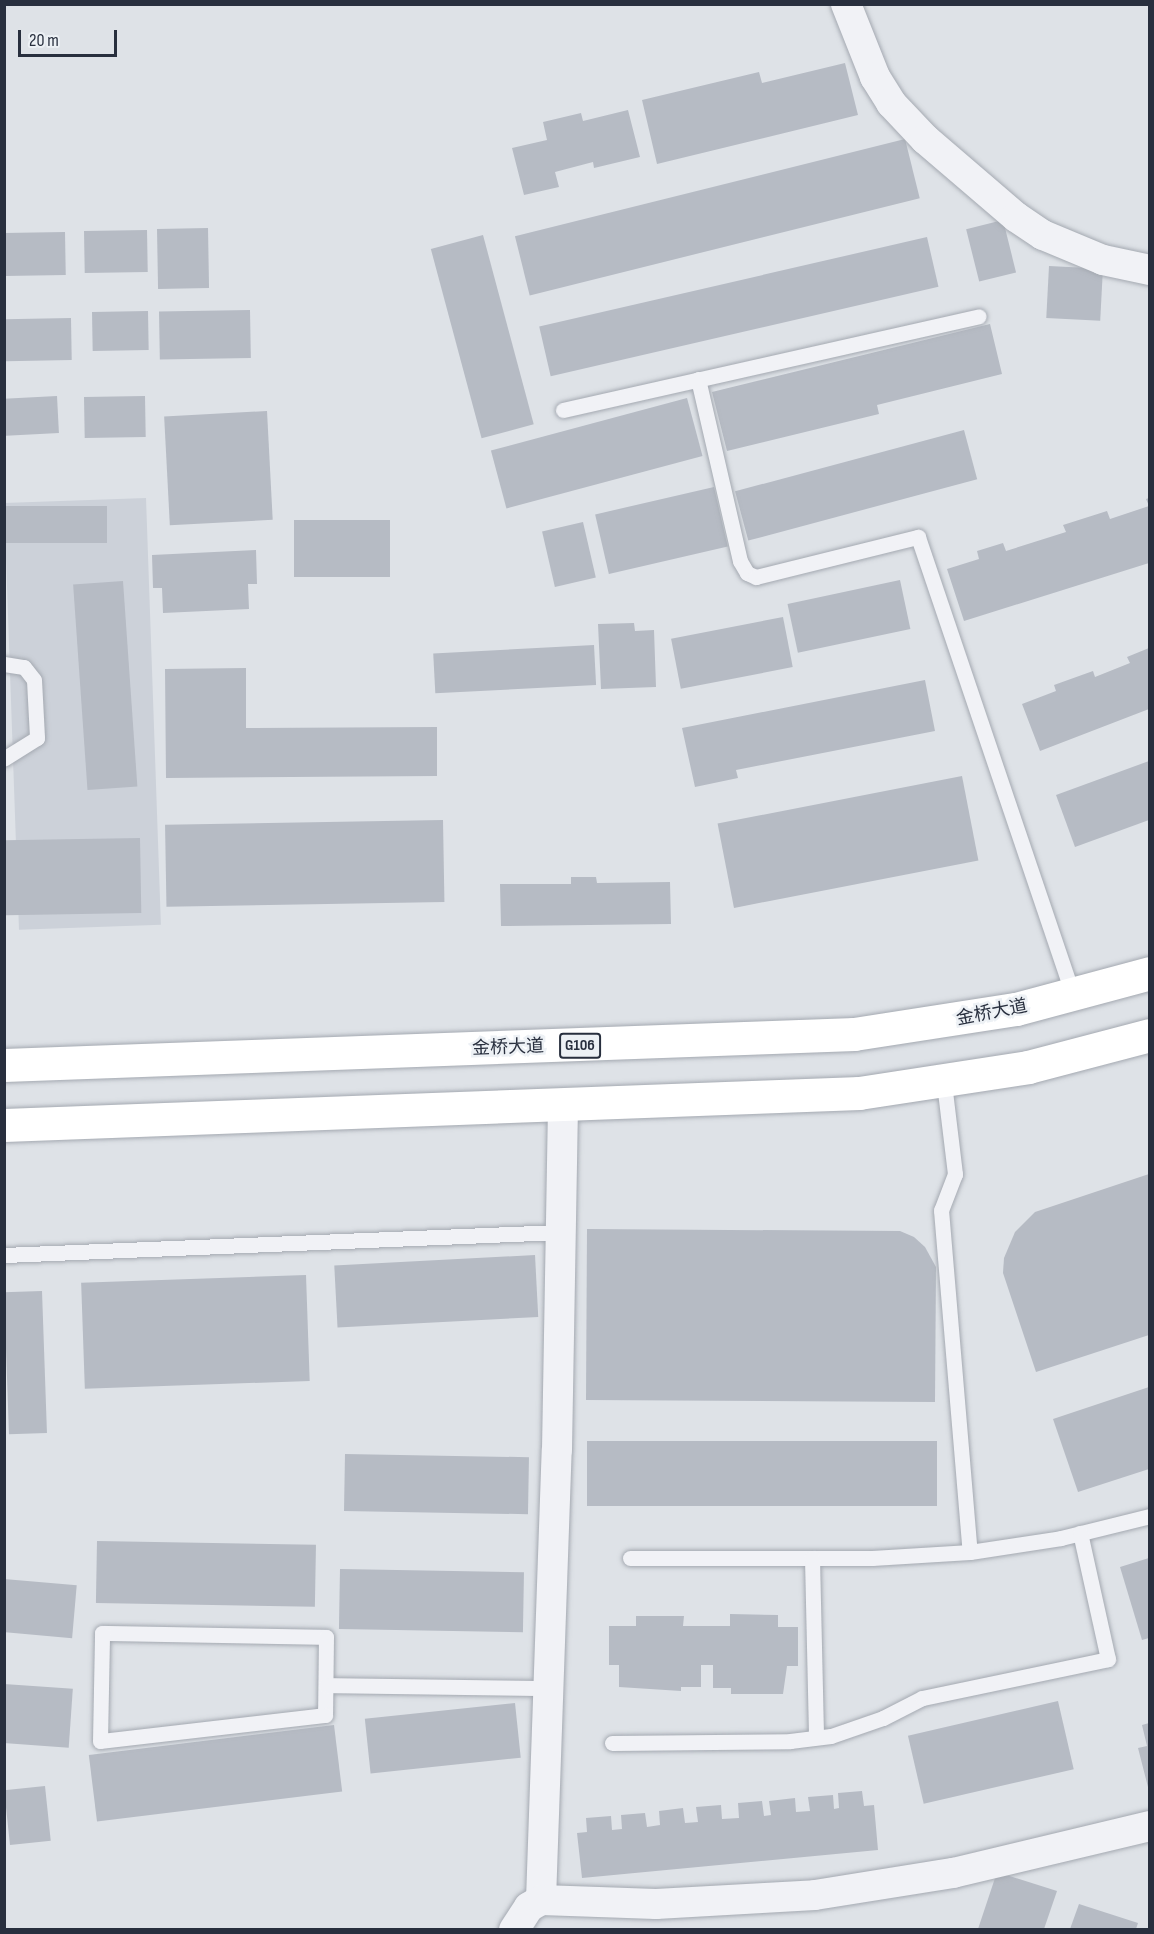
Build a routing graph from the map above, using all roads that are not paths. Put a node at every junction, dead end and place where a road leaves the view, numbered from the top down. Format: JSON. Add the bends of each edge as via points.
{"nodes":[{"id":1,"x":846,"y":4,"type":"edge"},
{"id":2,"x":1149,"y":270,"type":"edge"},
{"id":3,"x":979,"y":316,"type":"dead end"},
{"id":4,"x":698,"y":379,"type":"junction"},
{"id":5,"x":563,"y":410,"type":"dead end"},
{"id":6,"x":4,"y":664,"type":"edge"},
{"id":7,"x":4,"y":759,"type":"edge"},
{"id":8,"x":1149,"y":973,"type":"edge"},
{"id":9,"x":1073,"y":995,"type":"junction"},
{"id":10,"x":1149,"y":1035,"type":"edge"},
{"id":11,"x":4,"y":1065,"type":"edge"},
{"id":12,"x":944,"y":1083,"type":"junction"},
{"id":13,"x":563,"y":1106,"type":"junction"},
{"id":14,"x":4,"y":1125,"type":"edge"},
{"id":15,"x":560,"y":1232,"type":"junction"},
{"id":16,"x":4,"y":1255,"type":"edge"},
{"id":17,"x":1149,"y":1516,"type":"edge"},
{"id":18,"x":1080,"y":1533,"type":"junction"},
{"id":19,"x":970,"y":1552,"type":"junction"},
{"id":20,"x":630,"y":1558,"type":"dead end"},
{"id":21,"x":812,"y":1558,"type":"junction"},
{"id":22,"x":326,"y":1685,"type":"junction"},
{"id":23,"x":548,"y":1688,"type":"junction"},
{"id":24,"x":816,"y":1737,"type":"junction"},
{"id":25,"x":612,"y":1743,"type":"dead end"},
{"id":26,"x":1149,"y":1826,"type":"edge"},
{"id":27,"x":541,"y":1900,"type":"junction"},
{"id":28,"x":514,"y":1929,"type":"edge"}],
"edges":[{"from":1,"to":2,"type":"street","via":[[875,77],[891,103],[925,139],[1016,217],[1043,235],[1103,260]]},
{"from":3,"to":4,"type":"lane"},
{"from":4,"to":5,"type":"lane"},
{"from":4,"to":9,"type":"lane","via":[[740,561],[747,573],[756,578],[918,537]]},
{"from":6,"to":7,"type":"lane","via":[[24,667],[34,680],[37,738]]},
{"from":8,"to":9,"type":"highway","name":"金桥大道","number":"G106"},
{"from":9,"to":11,"type":"highway","name":"金桥大道","number":"G106","via":[[935,1024],[784,1039]]},
{"from":10,"to":12,"type":"highway","via":[[1028,1067]]},
{"from":12,"to":13,"type":"highway","via":[[785,1098]]},
{"from":12,"to":19,"type":"lane","via":[[956,1174],[941,1210]]},
{"from":13,"to":14,"type":"highway"},
{"from":13,"to":15,"type":"street"},
{"from":15,"to":16,"type":"lane"},
{"from":15,"to":23,"type":"street"},
{"from":17,"to":18,"type":"lane"},
{"from":18,"to":19,"type":"lane"},
{"from":18,"to":24,"type":"lane","via":[[1108,1659],[922,1698],[883,1718]]},
{"from":19,"to":21,"type":"lane"},
{"from":20,"to":21,"type":"lane"},
{"from":21,"to":24,"type":"lane"},
{"from":22,"to":22,"type":"lane","via":[[325,1715],[100,1741],[102,1633],[326,1637]]},
{"from":22,"to":23,"type":"lane"},
{"from":23,"to":27,"type":"street"},
{"from":24,"to":25,"type":"lane"},
{"from":26,"to":27,"type":"street","via":[[953,1873],[815,1895],[656,1904]]},
{"from":27,"to":28,"type":"street","via":[[529,1907]]}]}
